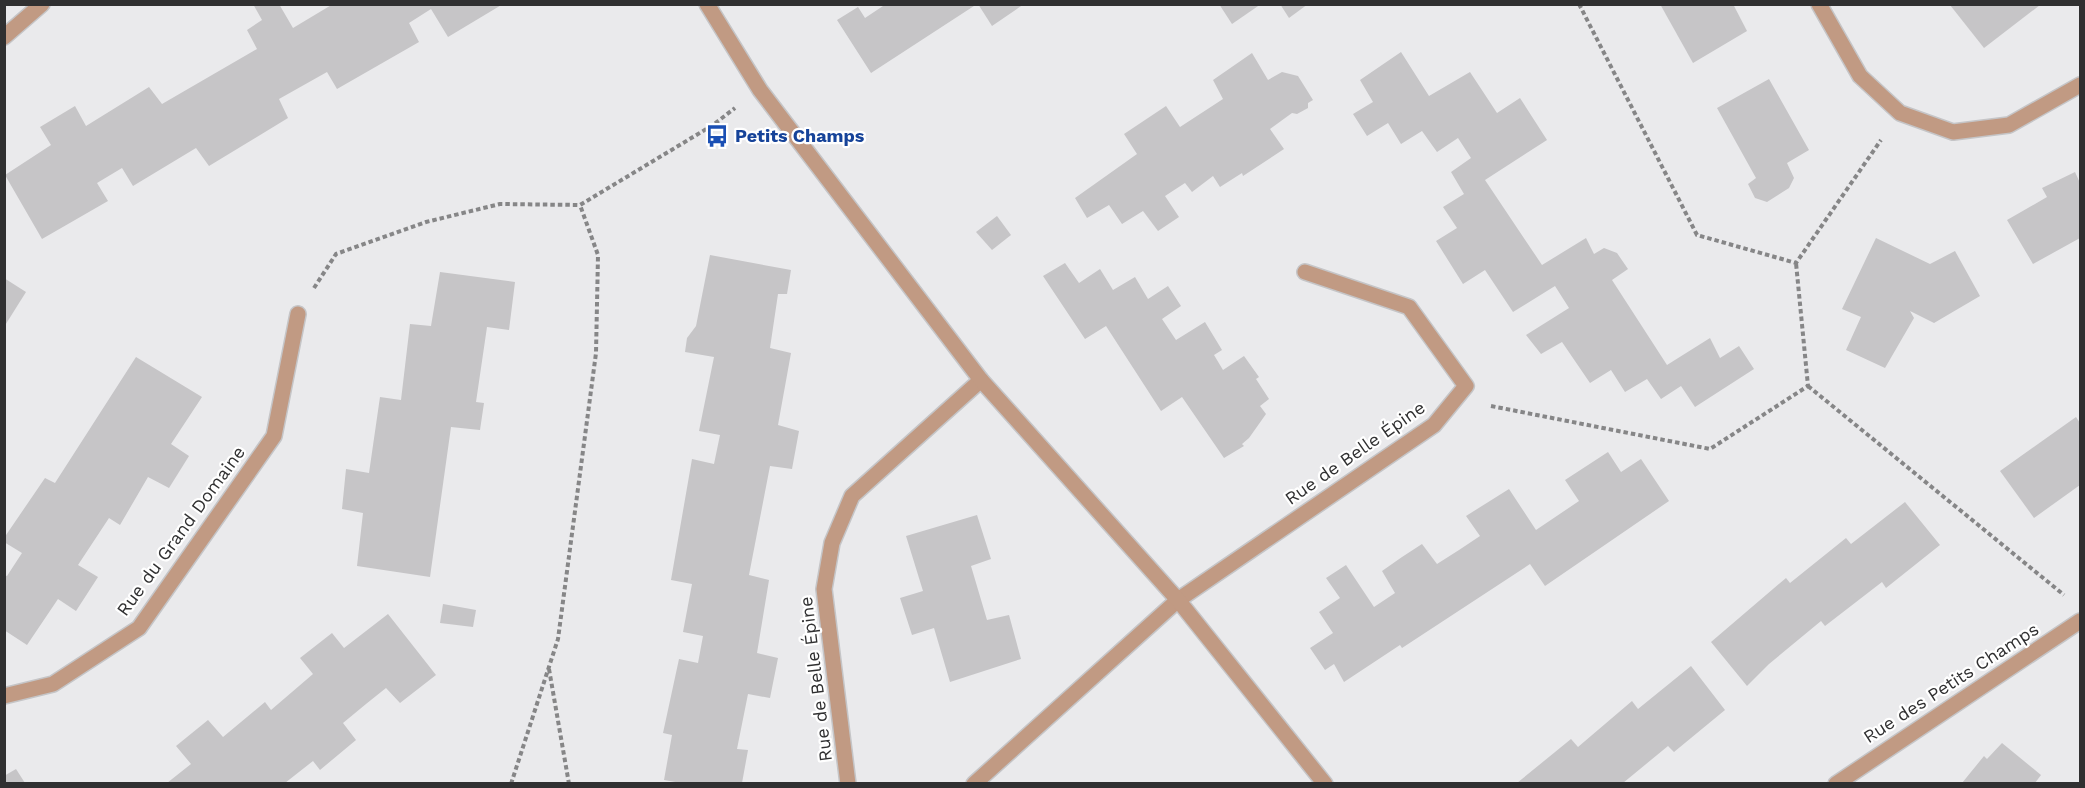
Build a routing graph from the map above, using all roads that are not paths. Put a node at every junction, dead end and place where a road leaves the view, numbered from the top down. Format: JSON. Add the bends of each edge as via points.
{"nodes":[{"id":1,"x":42,"y":4,"type":"edge"},
{"id":2,"x":707,"y":4,"type":"edge"},
{"id":3,"x":1819,"y":4,"type":"edge"},
{"id":4,"x":4,"y":37,"type":"edge"},
{"id":5,"x":2080,"y":85,"type":"edge"},
{"id":6,"x":1305,"y":272,"type":"dead end"},
{"id":7,"x":298,"y":314,"type":"road end"},
{"id":8,"x":981,"y":380,"type":"junction"},
{"id":9,"x":1178,"y":600,"type":"junction"},
{"id":10,"x":2080,"y":621,"type":"edge"},
{"id":11,"x":4,"y":696,"type":"edge"},
{"id":12,"x":1843,"y":781,"type":"edge"},
{"id":13,"x":848,"y":783,"type":"edge"},
{"id":14,"x":974,"y":783,"type":"edge"},
{"id":15,"x":1324,"y":783,"type":"edge"}],
"edges":[{"from":1,"to":4,"type":"street"},
{"from":2,"to":8,"type":"street","via":[[760,90]]},
{"from":3,"to":5,"type":"street","via":[[1860,76],[1900,112],[1953,132],[2009,124]]},
{"from":6,"to":9,"type":"street","name":"Rue de Belle Épine","via":[[1409,307],[1466,386],[1434,425]]},
{"from":7,"to":11,"type":"street","name":"Rue du Grand Domaine","via":[[274,436],[139,628],[53,684]]},
{"from":8,"to":9,"type":"street"},
{"from":8,"to":13,"type":"street","name":"Rue de Belle Épine","via":[[852,496],[832,543],[824,589]]},
{"from":9,"to":14,"type":"street","name":"Rue de Belle Épine"},
{"from":9,"to":15,"type":"street"},
{"from":10,"to":12,"type":"street","name":"Rue des Petits Champs"}]}
